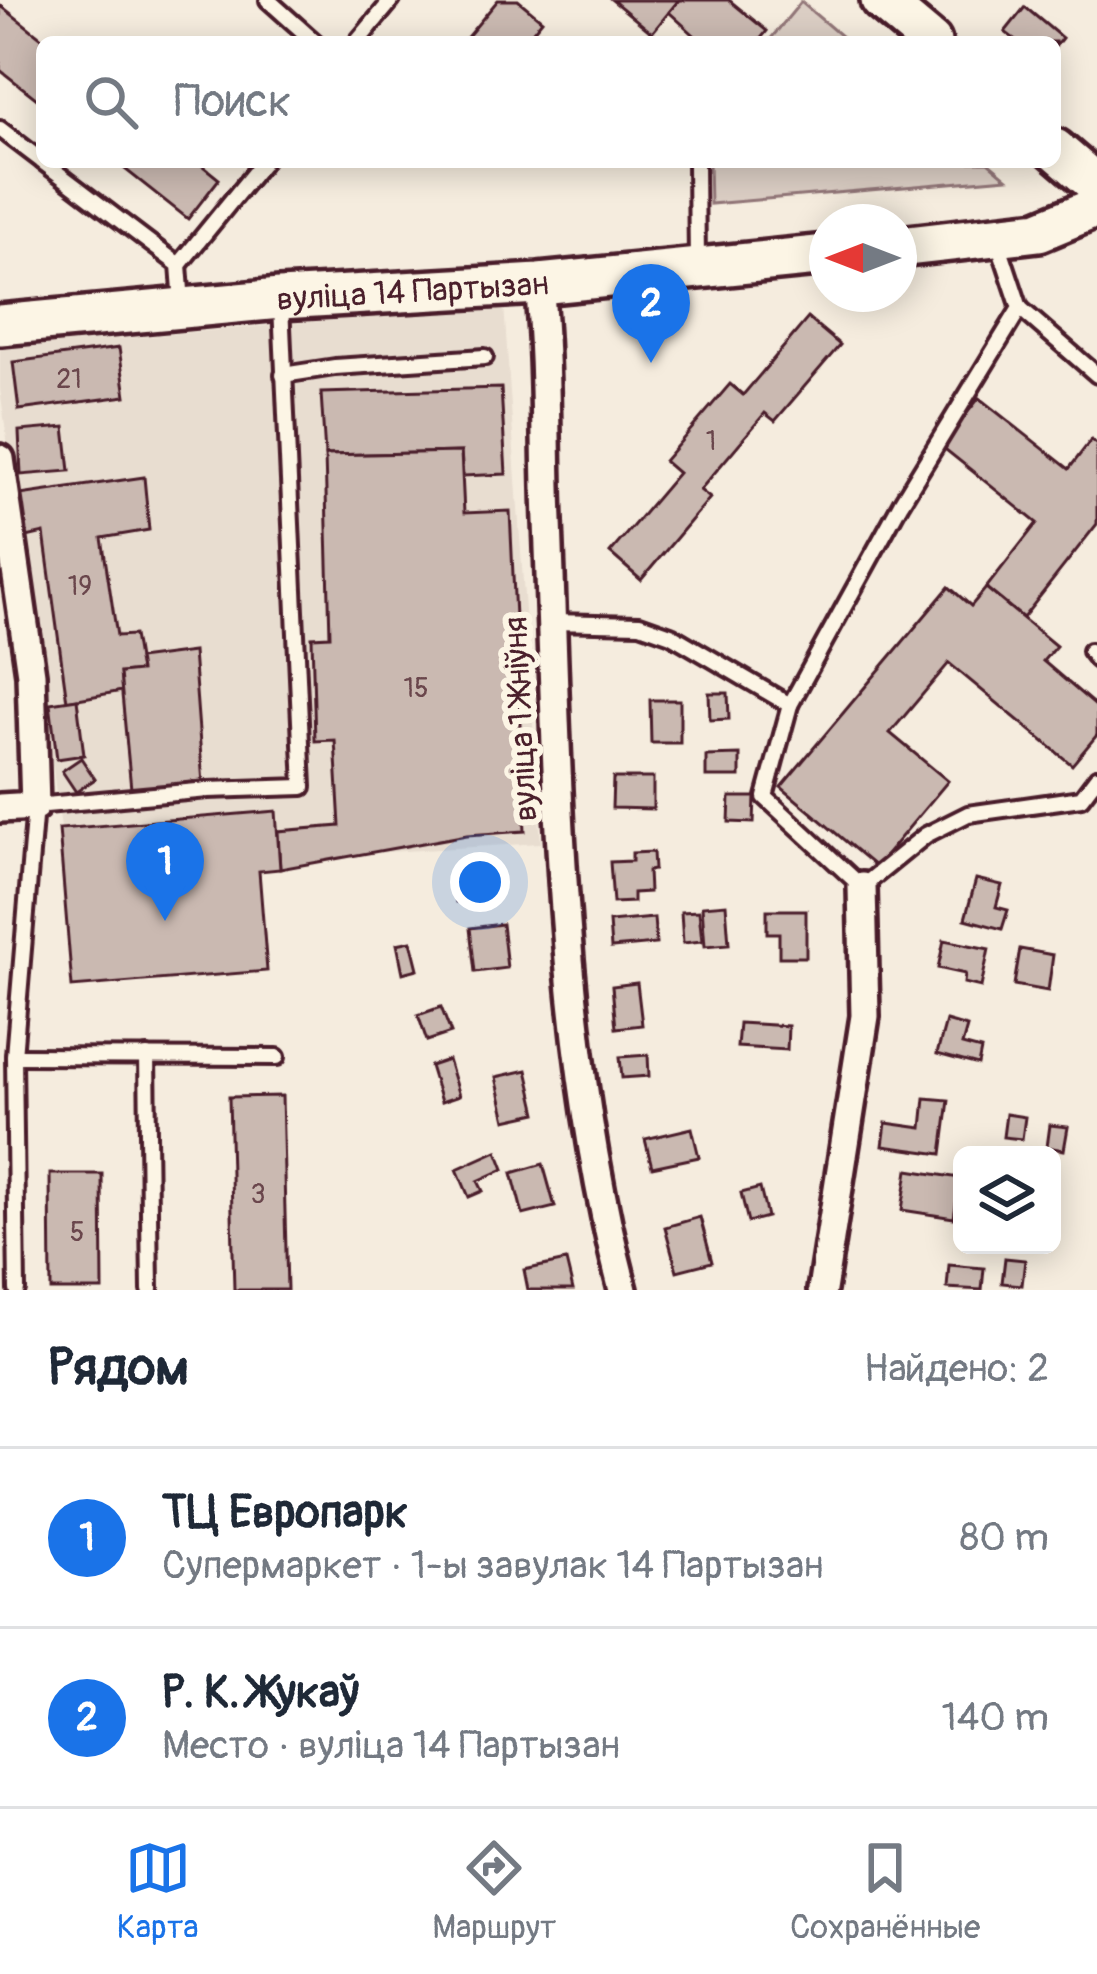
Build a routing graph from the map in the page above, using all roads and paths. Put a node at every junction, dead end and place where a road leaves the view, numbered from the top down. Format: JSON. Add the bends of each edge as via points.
{"nodes":[{"id":1,"x":268,"y":0,"type":"edge"},
{"id":2,"x":392,"y":0,"type":"edge"},
{"id":3,"x":881,"y":0,"type":"edge"},
{"id":4,"x":308,"y":36,"type":"edge"},
{"id":5,"x":362,"y":36,"type":"edge"},
{"id":6,"x":924,"y":36,"type":"edge"},
{"id":7,"x":0,"y":129,"type":"edge"},
{"id":8,"x":1061,"y":153,"type":"edge"},
{"id":9,"x":36,"y":157,"type":"edge"},
{"id":10,"x":51,"y":168,"type":"edge"},
{"id":11,"x":257,"y":168,"type":"edge"},
{"id":12,"x":696,"y":168,"type":"edge"},
{"id":13,"x":1097,"y":185,"type":"edge"},
{"id":14,"x":1097,"y":207,"type":"edge"},
{"id":15,"x":995,"y":238,"type":"junction"},
{"id":16,"x":917,"y":246,"type":"edge"},
{"id":17,"x":809,"y":257,"type":"edge"},
{"id":18,"x":178,"y":265,"type":"junction"},
{"id":19,"x":697,"y":268,"type":"junction"},
{"id":20,"x":538,"y":284,"type":"junction"},
{"id":21,"x":280,"y":299,"type":"junction"},
{"id":22,"x":182,"y":308,"type":"junction"},
{"id":23,"x":1020,"y":308,"type":"junction"},
{"id":24,"x":0,"y":325,"type":"edge"},
{"id":25,"x":485,"y":357,"type":"dead end"},
{"id":26,"x":283,"y":375,"type":"junction"},
{"id":27,"x":1097,"y":375,"type":"edge"},
{"id":28,"x":0,"y":459,"type":"edge"},
{"id":29,"x":552,"y":622,"type":"junction"},
{"id":30,"x":790,"y":705,"type":"junction"},
{"id":31,"x":1097,"y":777,"type":"edge"},
{"id":32,"x":34,"y":806,"type":"junction"},
{"id":33,"x":0,"y":808,"type":"edge"},
{"id":34,"x":862,"y":887,"type":"junction"},
{"id":35,"x":14,"y":1055,"type":"junction"},
{"id":36,"x":147,"y":1056,"type":"junction"},
{"id":37,"x":277,"y":1057,"type":"dead end"},
{"id":38,"x":17,"y":1290,"type":"edge"},
{"id":39,"x":151,"y":1290,"type":"edge"},
{"id":40,"x":623,"y":1290,"type":"edge"},
{"id":41,"x":822,"y":1290,"type":"edge"}],
"edges":[{"from":1,"to":4,"type":"lane"},
{"from":2,"to":5,"type":"lane"},
{"from":3,"to":6,"type":"main road"},
{"from":7,"to":9,"type":"lane"},
{"from":8,"to":13,"type":"main road"},
{"from":10,"to":18,"type":"lane"},
{"from":11,"to":18,"type":"lane"},
{"from":12,"to":19,"type":"lane"},
{"from":14,"to":15,"type":"main road","via":[[1039,231]]},
{"from":15,"to":16,"type":"main road"},
{"from":15,"to":23,"type":"lane"},
{"from":17,"to":19,"type":"main road","name":"вуліца 14 Партызан"},
{"from":18,"to":22,"type":"lane"},
{"from":19,"to":20,"type":"main road","name":"вуліца 14 Партызан"},
{"from":20,"to":21,"type":"main road","name":"вуліца 14 Партызан"},
{"from":20,"to":29,"type":"street","name":"вуліца 1 Жніўня"},
{"from":21,"to":22,"type":"main road","name":"вуліца 14 Партызан"},
{"from":21,"to":26,"type":"lane"},
{"from":22,"to":24,"type":"main road","name":"вуліца 14 Партызан"},
{"from":23,"to":27,"type":"lane"},
{"from":23,"to":30,"type":"lane"},
{"from":25,"to":26,"type":"lane"},
{"from":26,"to":32,"type":"lane","via":[[303,787]]},
{"from":28,"to":32,"type":"street","via":[[31,674]]},
{"from":29,"to":30,"type":"lane","via":[[640,624]]},
{"from":29,"to":40,"type":"street","name":"вуліца 1 Жніўня","via":[[575,1011]]},
{"from":30,"to":34,"type":"lane","via":[[765,797]]},
{"from":31,"to":34,"type":"lane","via":[[1081,798],[968,814],[926,835]]},
{"from":32,"to":33,"type":"street"},
{"from":32,"to":35,"type":"lane"},
{"from":34,"to":41,"type":"street","via":[[865,1016]]},
{"from":35,"to":36,"type":"lane"},
{"from":35,"to":38,"type":"lane"},
{"from":36,"to":37,"type":"lane"},
{"from":36,"to":39,"type":"lane"}]}
